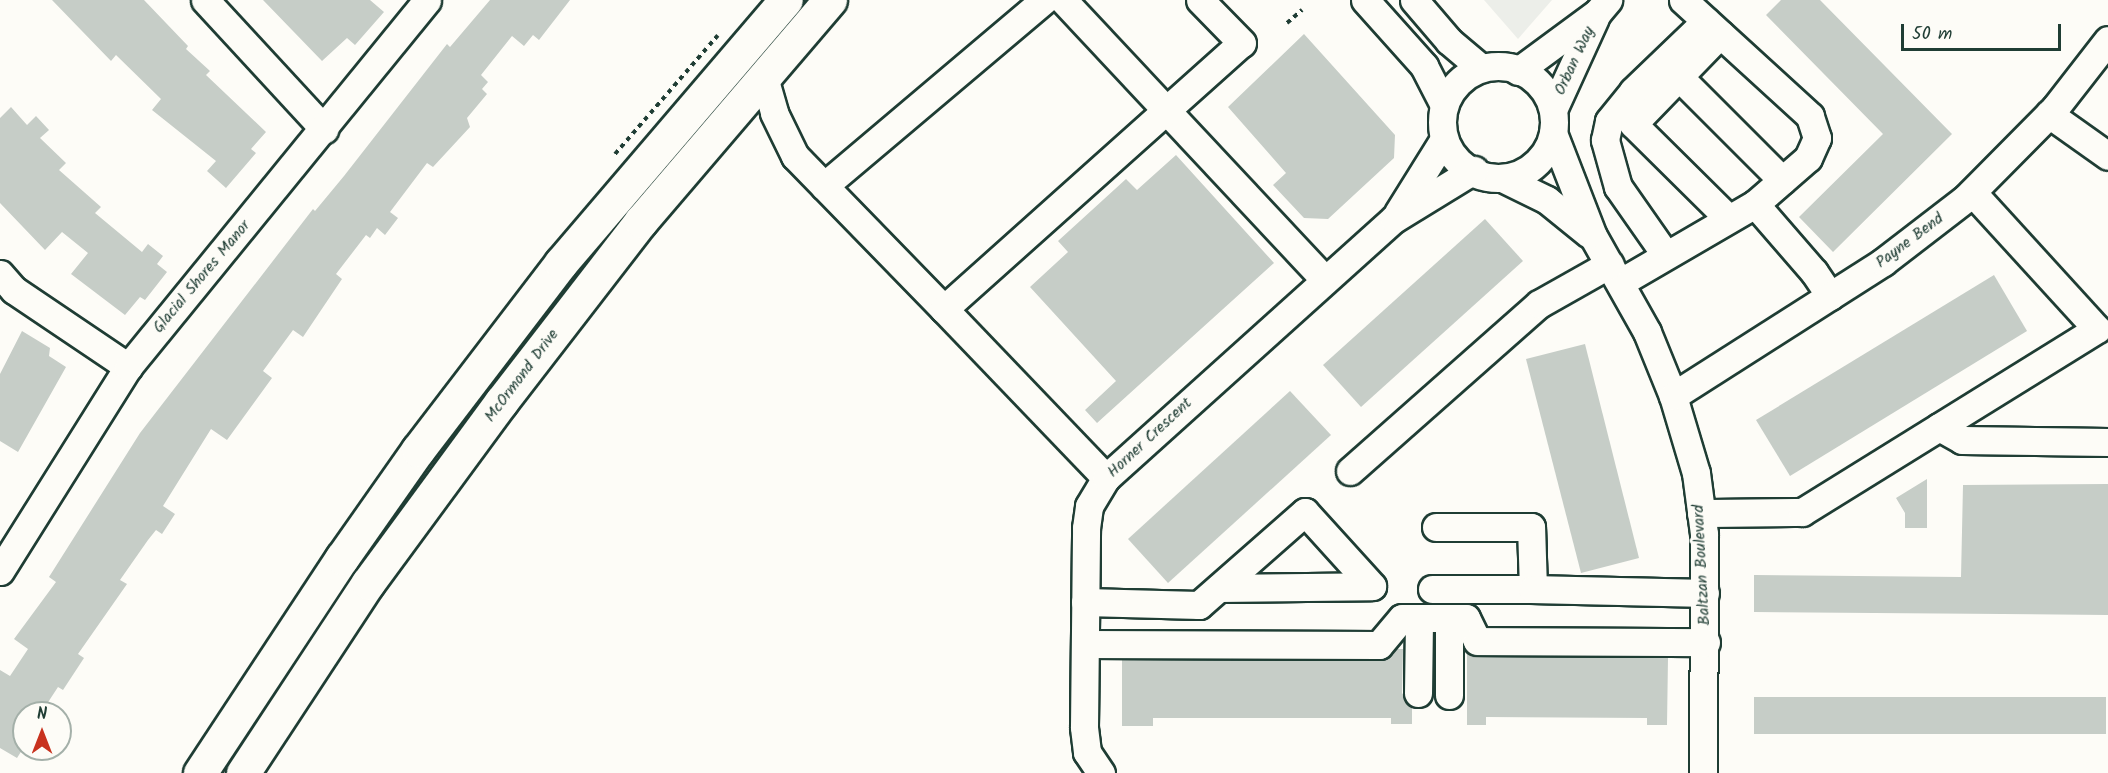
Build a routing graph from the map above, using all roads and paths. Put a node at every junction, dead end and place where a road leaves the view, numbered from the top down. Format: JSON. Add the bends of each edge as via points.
{"nodes":[{"id":1,"x":205,"y":0,"type":"edge"},
{"id":2,"x":427,"y":0,"type":"edge"},
{"id":3,"x":786,"y":0,"type":"edge"},
{"id":4,"x":830,"y":0,"type":"edge"},
{"id":5,"x":1044,"y":0,"type":"edge"},
{"id":6,"x":1063,"y":0,"type":"edge"},
{"id":7,"x":1200,"y":0,"type":"edge"},
{"id":8,"x":1365,"y":0,"type":"edge"},
{"id":9,"x":1414,"y":0,"type":"edge"},
{"id":10,"x":1683,"y":0,"type":"edge"},
{"id":11,"x":1603,"y":6,"type":"edge"},
{"id":12,"x":1302,"y":10,"type":"dead end"},
{"id":13,"x":1287,"y":23,"type":"dead end"},
{"id":14,"x":1713,"y":28,"type":"junction"},
{"id":15,"x":2108,"y":40,"type":"edge"},
{"id":16,"x":1480,"y":68,"type":"junction"},
{"id":17,"x":1518,"y":70,"type":"junction"},
{"id":18,"x":764,"y":77,"type":"junction"},
{"id":19,"x":1679,"y":77,"type":"junction"},
{"id":20,"x":1444,"y":105,"type":"junction"},
{"id":21,"x":1168,"y":111,"type":"junction"},
{"id":22,"x":2049,"y":114,"type":"junction"},
{"id":23,"x":1553,"y":121,"type":"junction"},
{"id":24,"x":324,"y":129,"type":"junction"},
{"id":25,"x":1444,"y":139,"type":"junction"},
{"id":26,"x":2108,"y":156,"type":"edge"},
{"id":27,"x":1474,"y":170,"type":"junction"},
{"id":28,"x":1502,"y":178,"type":"junction"},
{"id":29,"x":1782,"y":180,"type":"junction"},
{"id":30,"x":824,"y":186,"type":"junction"},
{"id":31,"x":1972,"y":192,"type":"junction"},
{"id":32,"x":1755,"y":204,"type":"junction"},
{"id":33,"x":1728,"y":218,"type":"junction"},
{"id":34,"x":1394,"y":219,"type":"junction"},
{"id":35,"x":1593,"y":236,"type":"junction"},
{"id":36,"x":1665,"y":254,"type":"junction"},
{"id":37,"x":1615,"y":273,"type":"junction"},
{"id":38,"x":0,"y":274,"type":"edge"},
{"id":39,"x":1325,"y":280,"type":"junction"},
{"id":40,"x":1830,"y":296,"type":"junction"},
{"id":41,"x":945,"y":309,"type":"junction"},
{"id":42,"x":2103,"y":334,"type":"edge"},
{"id":43,"x":128,"y":367,"type":"junction"},
{"id":44,"x":1672,"y":396,"type":"junction"},
{"id":45,"x":1939,"y":427,"type":"junction"},
{"id":46,"x":2108,"y":442,"type":"edge"},
{"id":47,"x":1350,"y":471,"type":"dead end"},
{"id":48,"x":1106,"y":478,"type":"junction"},
{"id":49,"x":1701,"y":513,"type":"junction"},
{"id":50,"x":1436,"y":526,"type":"dead end"},
{"id":51,"x":0,"y":571,"type":"edge"},
{"id":52,"x":1219,"y":588,"type":"junction"},
{"id":53,"x":1432,"y":589,"type":"dead end"},
{"id":54,"x":1533,"y":589,"type":"junction"},
{"id":55,"x":1705,"y":593,"type":"junction"},
{"id":56,"x":1085,"y":602,"type":"junction"},
{"id":57,"x":1419,"y":618,"type":"junction"},
{"id":58,"x":1449,"y":618,"type":"junction"},
{"id":59,"x":1706,"y":642,"type":"junction"},
{"id":60,"x":1085,"y":644,"type":"junction"},
{"id":61,"x":1418,"y":693,"type":"dead end"},
{"id":62,"x":1449,"y":695,"type":"dead end"},
{"id":63,"x":200,"y":773,"type":"edge"},
{"id":64,"x":243,"y":773,"type":"edge"},
{"id":65,"x":1101,"y":773,"type":"edge"},
{"id":66,"x":1702,"y":773,"type":"edge"}],
"edges":[{"from":1,"to":24,"type":"street"},
{"from":2,"to":24,"type":"street","name":"Glacial Shores Manor"},
{"from":3,"to":63,"type":"main road","via":[[561,263],[418,450]]},
{"from":4,"to":18,"type":"main road","name":"McOrmond Drive"},
{"from":5,"to":30,"type":"street"},
{"from":6,"to":21,"type":"street"},
{"from":7,"to":21,"type":"street","via":[[1242,43]]},
{"from":8,"to":20,"type":"street","via":[[1424,66]]},
{"from":9,"to":16,"type":"street","via":[[1449,41]]},
{"from":10,"to":14,"type":"street"},
{"from":11,"to":17,"type":"street","name":"Orban Way"},
{"from":11,"to":23,"type":"street","name":"Orban Way"},
{"from":12,"to":13,"type":"path"},
{"from":14,"to":19,"type":"street"},
{"from":14,"to":29,"type":"street","via":[[1810,116],[1817,138],[1808,158]]},
{"from":14,"to":36,"type":"street","via":[[1633,91],[1609,121],[1605,141],[1618,187]]},
{"from":15,"to":22,"type":"street","name":"Payne Bend"},
{"from":16,"to":17,"type":"street","via":[[1504,66]]},
{"from":16,"to":20,"type":"street","via":[[1465,76]]},
{"from":17,"to":23,"type":"street","via":[[1543,88]]},
{"from":18,"to":30,"type":"street","via":[[774,113],[795,156]]},
{"from":18,"to":64,"type":"main road","name":"McOrmond Drive","via":[[641,221],[501,402],[368,582]]},
{"from":19,"to":29,"type":"street"},
{"from":19,"to":33,"type":"street","via":[[1634,124]]},
{"from":20,"to":25,"type":"street"},
{"from":21,"to":39,"type":"street"},
{"from":21,"to":41,"type":"street"},
{"from":22,"to":26,"type":"street"},
{"from":22,"to":31,"type":"street","name":"Payne Bend"},
{"from":23,"to":28,"type":"street","via":[[1547,150],[1535,164],[1520,174]]},
{"from":23,"to":35,"type":"street","name":"Baltzan Boulevard"},
{"from":24,"to":43,"type":"street","name":"Glacial Shores Manor"},
{"from":25,"to":27,"type":"street","via":[[1452,154]]},
{"from":25,"to":34,"type":"street","name":"Horner Crescent"},
{"from":27,"to":28,"type":"street","via":[[1483,176]]},
{"from":27,"to":34,"type":"street","name":"Horner Crescent"},
{"from":28,"to":35,"type":"street","name":"Baltzan Boulevard","via":[[1547,200]]},
{"from":29,"to":32,"type":"street"},
{"from":30,"to":41,"type":"street"},
{"from":31,"to":40,"type":"street","name":"Payne Bend","via":[[1883,262]]},
{"from":31,"to":42,"type":"street"},
{"from":32,"to":33,"type":"street"},
{"from":32,"to":40,"type":"street"},
{"from":33,"to":36,"type":"street"},
{"from":34,"to":39,"type":"street","name":"Horner Crescent"},
{"from":35,"to":37,"type":"street","name":"Baltzan Boulevard"},
{"from":36,"to":37,"type":"street"},
{"from":37,"to":44,"type":"street","name":"Baltzan Boulevard","via":[[1647,332]]},
{"from":37,"to":47,"type":"street","via":[[1539,304]]},
{"from":38,"to":43,"type":"street","via":[[14,290]]},
{"from":39,"to":48,"type":"street","name":"Horner Crescent"},
{"from":40,"to":44,"type":"street","name":"Payne Bend"},
{"from":41,"to":48,"type":"street"},
{"from":42,"to":45,"type":"street"},
{"from":43,"to":51,"type":"street","name":"Glacial Shores Manor"},
{"from":44,"to":49,"type":"street","name":"Baltzan Boulevard","via":[[1696,473]]},
{"from":45,"to":46,"type":"street","via":[[1962,440]]},
{"from":45,"to":49,"type":"street","via":[[1802,512]]},
{"from":48,"to":56,"type":"street","name":"Horner Crescent","via":[[1089,506]]},
{"from":49,"to":55,"type":"street","name":"Baltzan Boulevard"},
{"from":50,"to":54,"type":"street","via":[[1531,526]]},
{"from":52,"to":52,"type":"street","via":[[1305,512],[1372,586],[1302,586]]},
{"from":52,"to":56,"type":"street","via":[[1199,605]]},
{"from":53,"to":54,"type":"street"},
{"from":54,"to":55,"type":"street"},
{"from":55,"to":59,"type":"street","name":"Baltzan Boulevard"},
{"from":56,"to":60,"type":"street","name":"Horner Crescent"},
{"from":57,"to":58,"type":"street"},
{"from":57,"to":60,"type":"street","via":[[1402,618],[1379,645]]},
{"from":57,"to":61,"type":"street"},
{"from":58,"to":59,"type":"street","via":[[1466,618],[1477,641]]},
{"from":58,"to":62,"type":"street"},
{"from":59,"to":66,"type":"street","name":"Baltzan Boulevard"},
{"from":60,"to":65,"type":"street","name":"Horner Crescent","via":[[1087,752]]}]}
